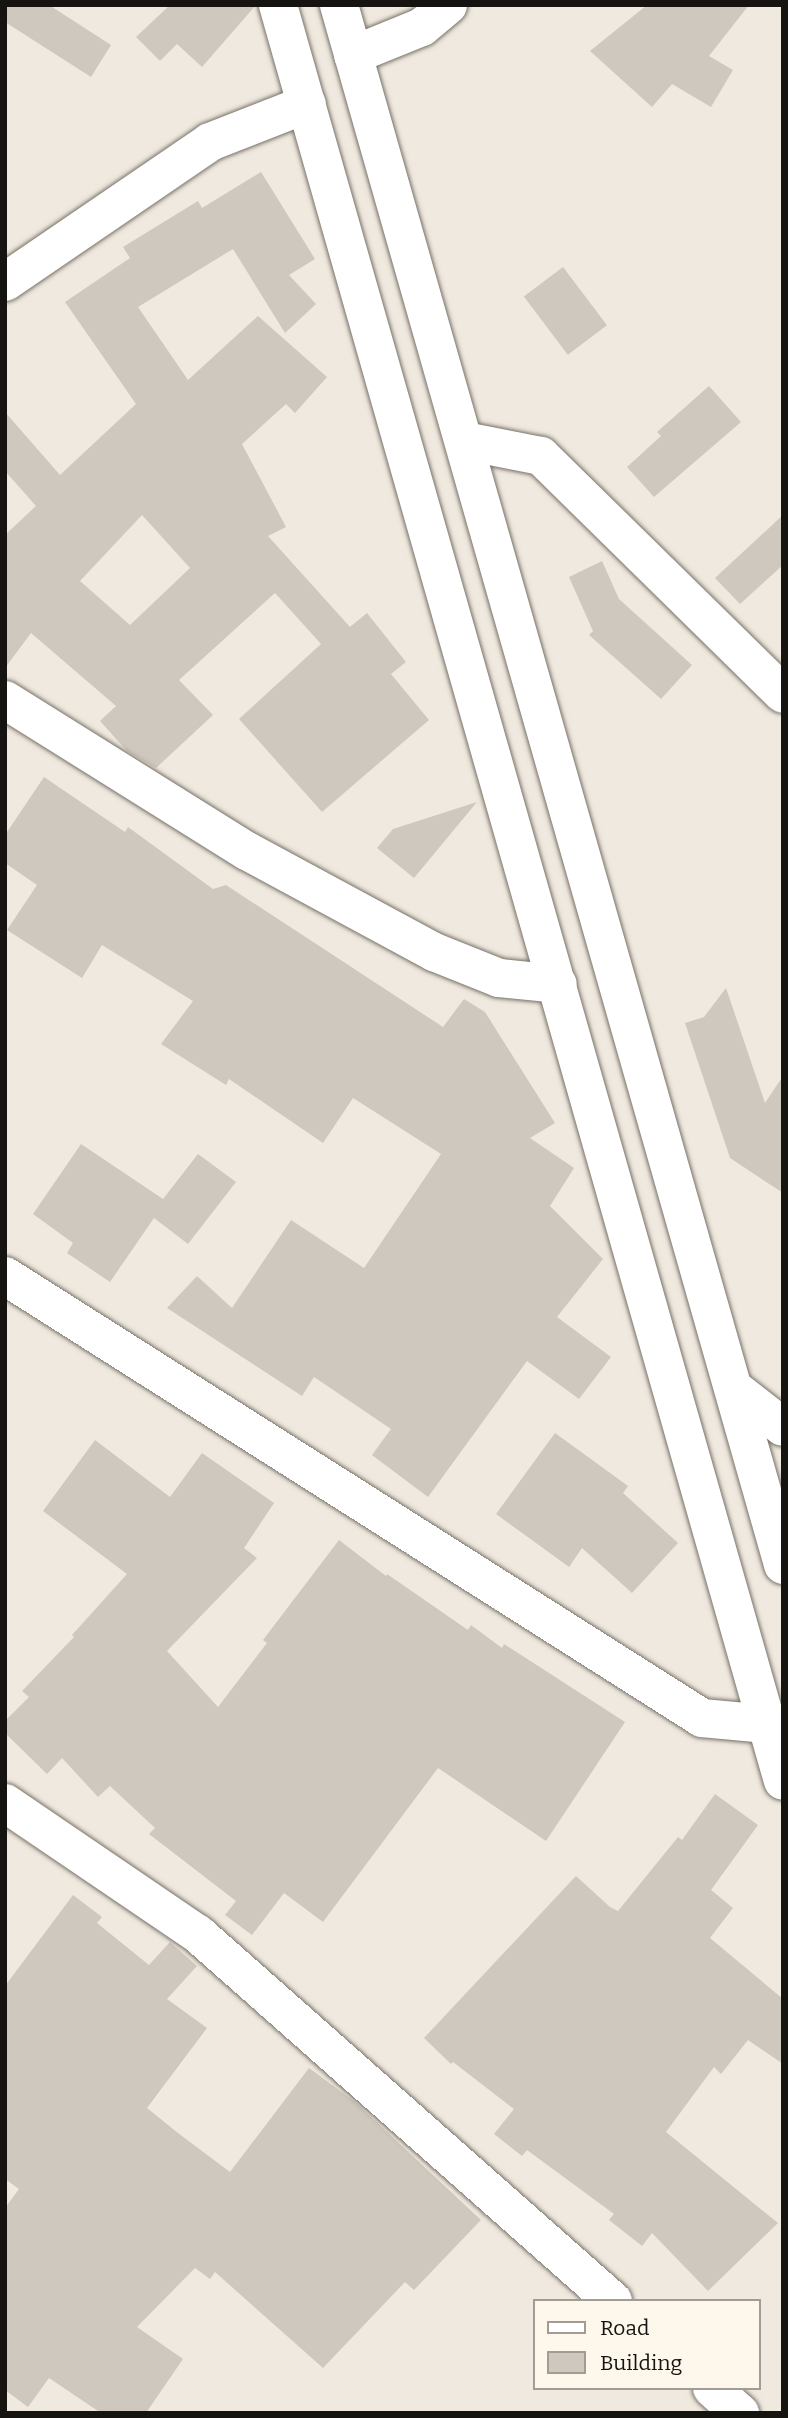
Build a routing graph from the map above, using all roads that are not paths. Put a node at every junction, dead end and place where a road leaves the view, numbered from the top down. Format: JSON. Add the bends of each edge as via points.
{"nodes":[{"id":1,"x":278,"y":5,"type":"edge"},
{"id":2,"x":339,"y":5,"type":"edge"},
{"id":3,"x":448,"y":5,"type":"edge"},
{"id":4,"x":353,"y":55,"type":"junction"},
{"id":5,"x":307,"y":104,"type":"junction"},
{"id":6,"x":5,"y":282,"type":"edge"},
{"id":7,"x":465,"y":441,"type":"junction"},
{"id":8,"x":783,"y":694,"type":"edge"},
{"id":9,"x":5,"y":700,"type":"edge"},
{"id":10,"x":558,"y":984,"type":"junction"},
{"id":11,"x":5,"y":1276,"type":"edge"},
{"id":12,"x":733,"y":1388,"type":"junction"},
{"id":13,"x":783,"y":1427,"type":"edge"},
{"id":14,"x":783,"y":1565,"type":"edge"},
{"id":15,"x":767,"y":1724,"type":"junction"},
{"id":16,"x":783,"y":1781,"type":"edge"},
{"id":17,"x":5,"y":1802,"type":"edge"},
{"id":18,"x":611,"y":2299,"type":"edge"},
{"id":19,"x":714,"y":2390,"type":"edge"},
{"id":20,"x":740,"y":2413,"type":"edge"}],
"edges":[{"from":1,"to":5,"type":"main road"},
{"from":2,"to":4,"type":"main road"},
{"from":3,"to":4,"type":"main road","via":[[422,27]]},
{"from":4,"to":7,"type":"main road"},
{"from":5,"to":6,"type":"main road","via":[[210,142]]},
{"from":5,"to":10,"type":"main road"},
{"from":7,"to":8,"type":"main road","via":[[541,456]]},
{"from":7,"to":12,"type":"main road"},
{"from":9,"to":10,"type":"main road","via":[[247,851],[434,952],[499,978]]},
{"from":10,"to":15,"type":"main road"},
{"from":11,"to":15,"type":"main road","via":[[702,1718]]},
{"from":12,"to":13,"type":"main road"},
{"from":12,"to":14,"type":"main road"},
{"from":15,"to":16,"type":"main road"},
{"from":17,"to":18,"type":"main road","via":[[198,1934]]},
{"from":19,"to":20,"type":"main road"}]}
